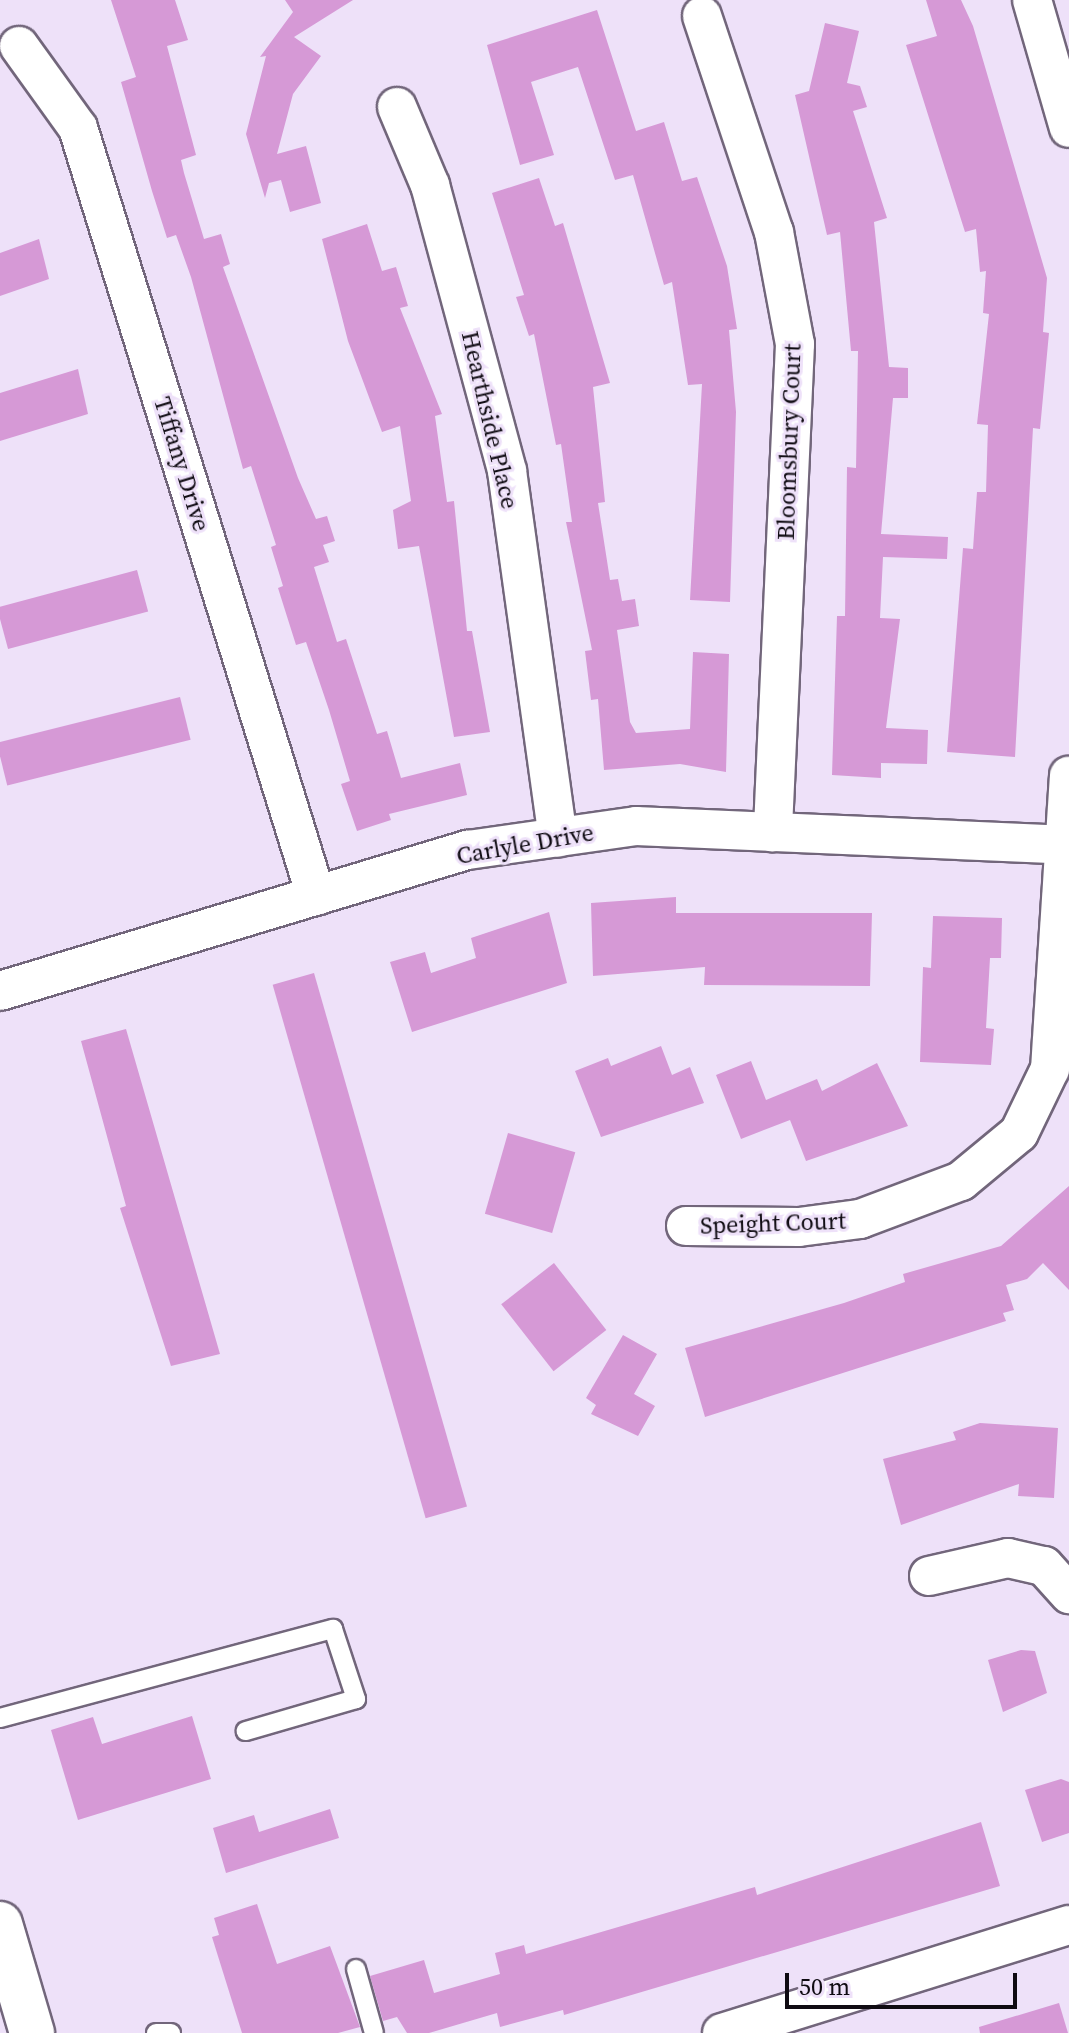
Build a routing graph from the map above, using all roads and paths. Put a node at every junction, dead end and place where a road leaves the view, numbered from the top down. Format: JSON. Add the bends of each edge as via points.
{"nodes":[{"id":1,"x":1032,"y":0,"type":"edge"},
{"id":2,"x":702,"y":16,"type":"dead end"},
{"id":3,"x":19,"y":46,"type":"dead end"},
{"id":4,"x":397,"y":107,"type":"dead end"},
{"id":5,"x":1069,"y":128,"type":"edge"},
{"id":6,"x":1069,"y":776,"type":"edge"},
{"id":7,"x":773,"y":833,"type":"junction"},
{"id":8,"x":558,"y":837,"type":"junction"},
{"id":9,"x":1066,"y":845,"type":"edge"},
{"id":10,"x":316,"y":896,"type":"junction"},
{"id":11,"x":0,"y":991,"type":"edge"},
{"id":12,"x":686,"y":1226,"type":"dead end"},
{"id":13,"x":929,"y":1576,"type":"dead end"},
{"id":14,"x":1069,"y":1594,"type":"edge"},
{"id":15,"x":0,"y":1718,"type":"edge"},
{"id":16,"x":246,"y":1731,"type":"dead end"},
{"id":17,"x":1069,"y":1925,"type":"edge"},
{"id":18,"x":1,"y":1934,"type":"edge"},
{"id":19,"x":356,"y":1969,"type":"dead end"},
{"id":20,"x":32,"y":2033,"type":"edge"},
{"id":21,"x":156,"y":2033,"type":"edge"},
{"id":22,"x":171,"y":2033,"type":"edge"},
{"id":23,"x":374,"y":2033,"type":"edge"},
{"id":24,"x":722,"y":2033,"type":"edge"}],
"edges":[{"from":1,"to":5,"type":"street"},
{"from":2,"to":7,"type":"street","name":"Bloomsbury Court","via":[[774,232],[795,344]]},
{"from":3,"to":10,"type":"street","name":"Tiffany Drive","via":[[78,128]]},
{"from":4,"to":8,"type":"street","name":"Hearthside Place","via":[[430,185],[507,471]]},
{"from":6,"to":9,"type":"street","name":"Speight Court"},
{"from":7,"to":8,"type":"street","name":"Carlyle Drive","via":[[636,826]]},
{"from":7,"to":9,"type":"street","name":"Carlyle Drive"},
{"from":8,"to":10,"type":"street","name":"Carlyle Drive","via":[[468,850]]},
{"from":9,"to":12,"type":"street","name":"Speight Court","via":[[1050,1069],[1019,1133],[961,1181],[860,1219],[799,1227]]},
{"from":10,"to":11,"type":"street","name":"Carlyle Drive"},
{"from":13,"to":14,"type":"street","via":[[1008,1558],[1044,1566]]},
{"from":15,"to":16,"type":"lane","via":[[333,1629],[356,1699]]},
{"from":17,"to":24,"type":"street"},
{"from":18,"to":20,"type":"main road"},
{"from":19,"to":23,"type":"lane"},
{"from":21,"to":22,"type":"lane"}]}
